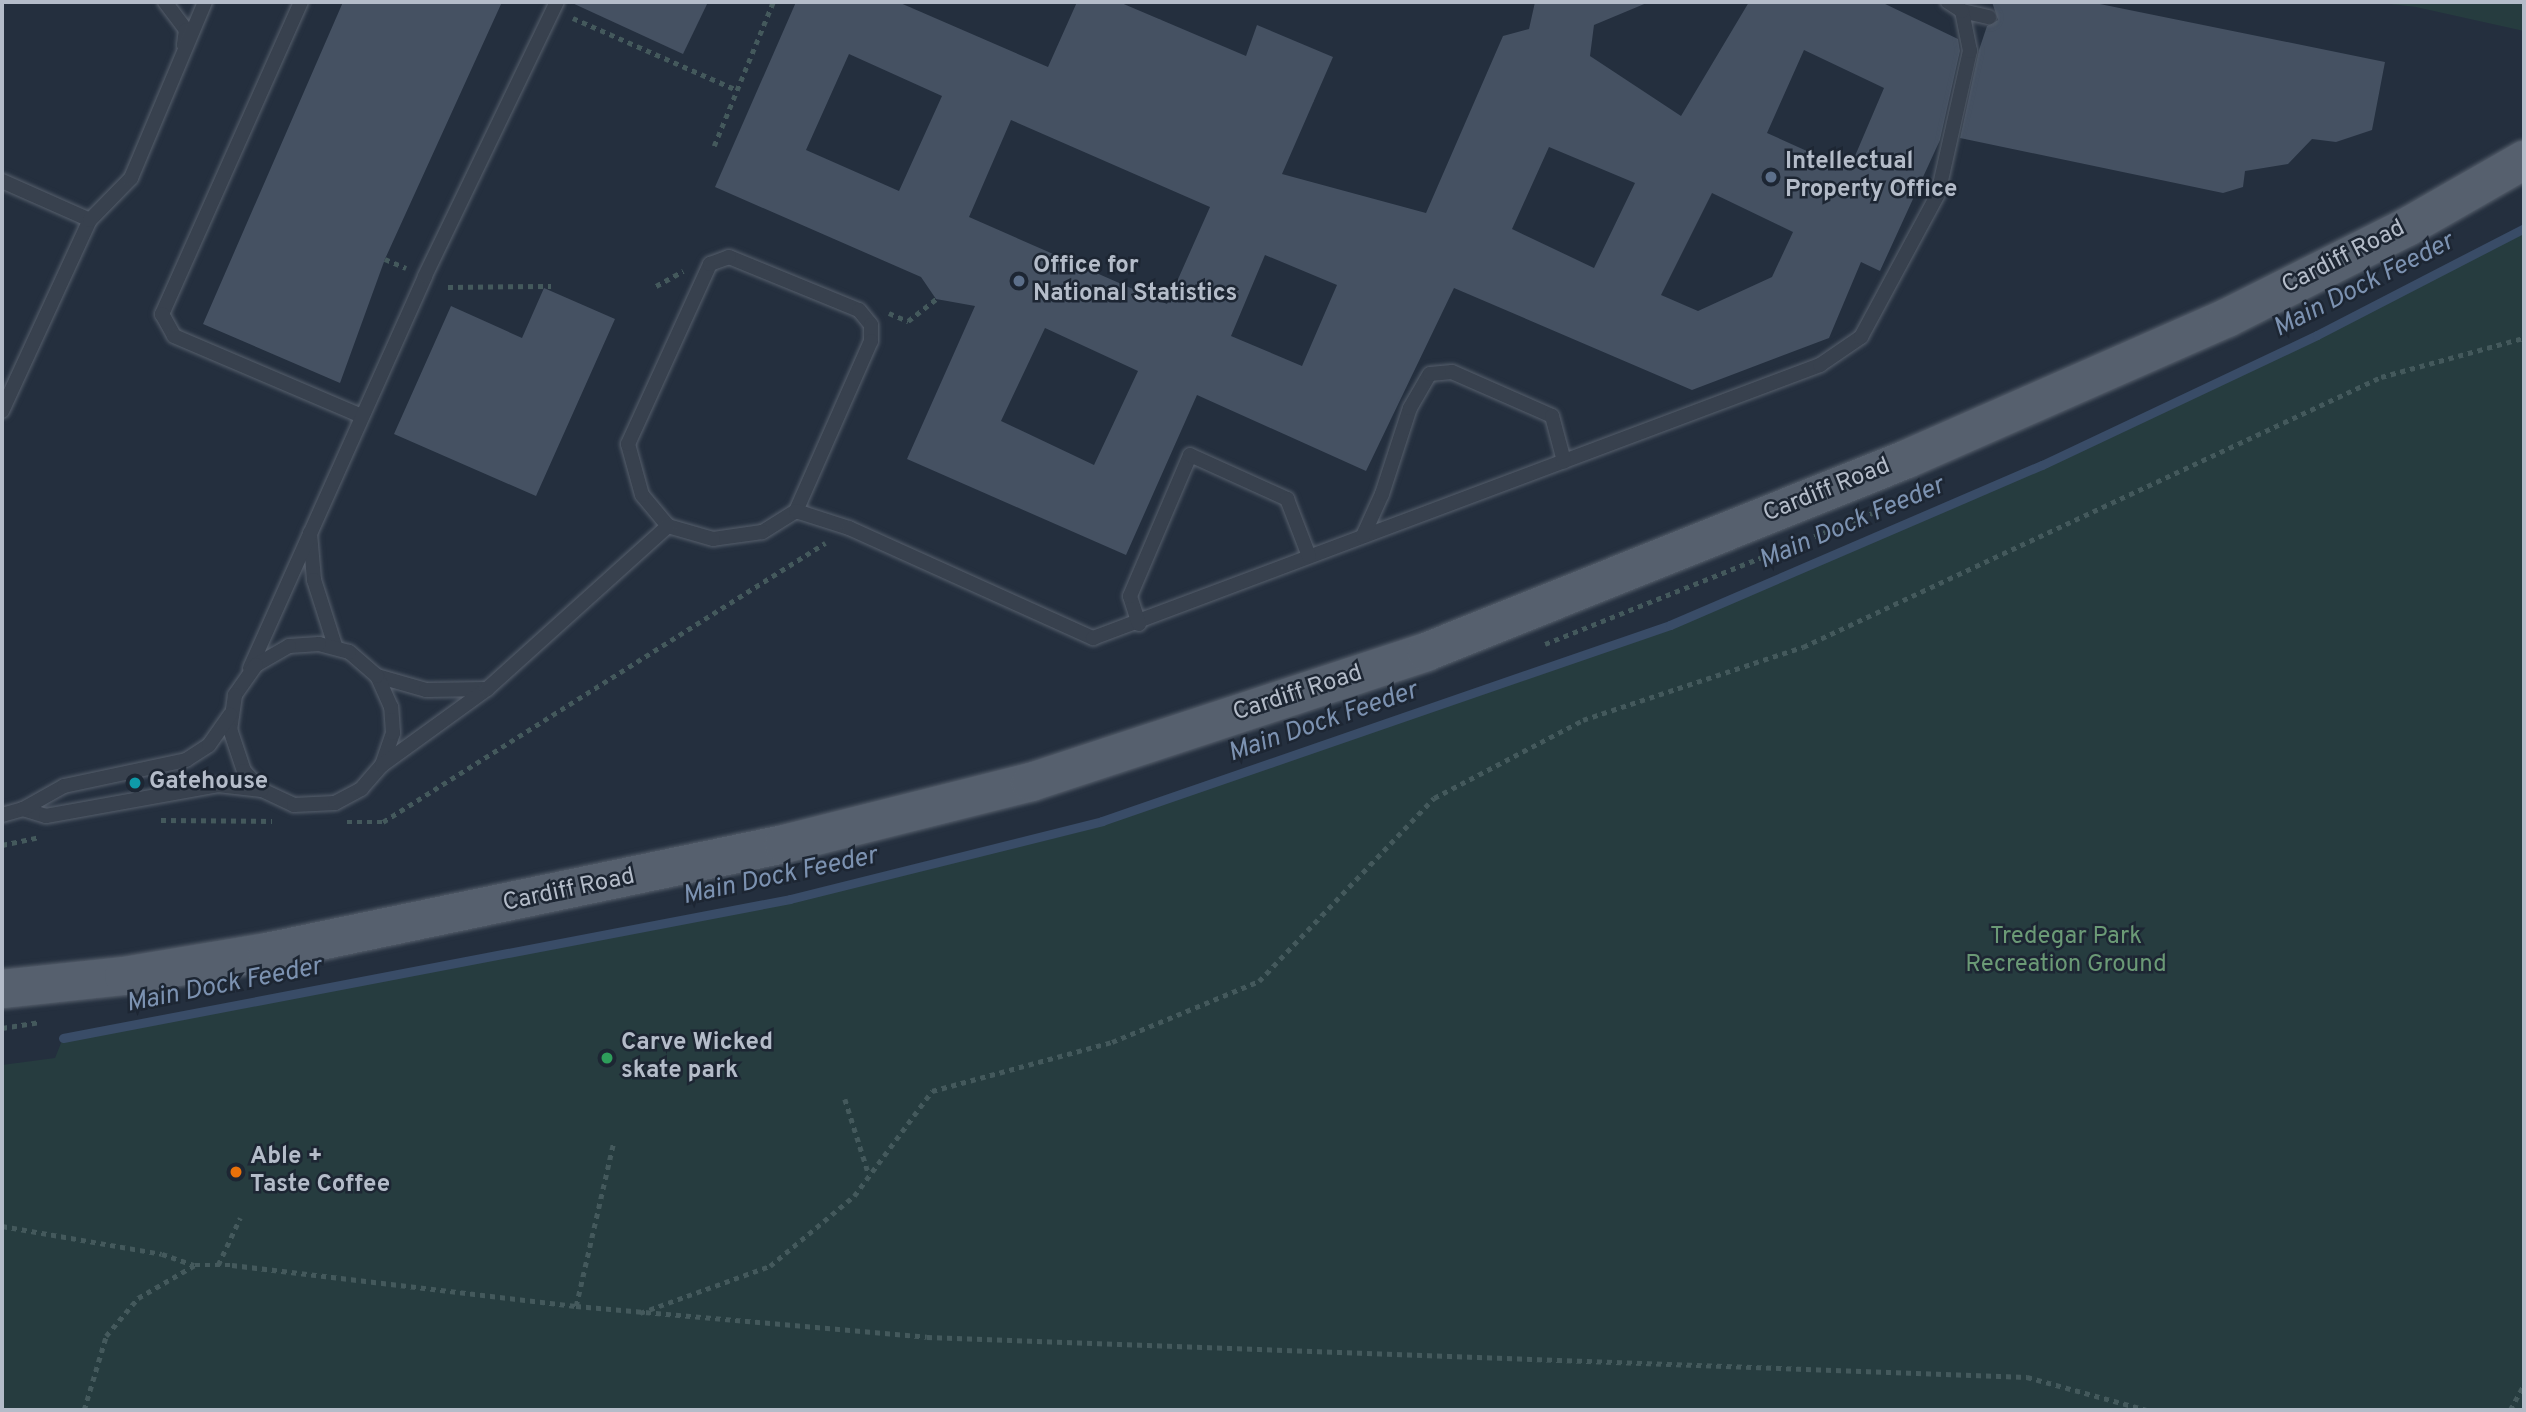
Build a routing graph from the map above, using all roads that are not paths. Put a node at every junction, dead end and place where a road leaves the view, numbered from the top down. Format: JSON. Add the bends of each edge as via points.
{"nodes":[{"id":1,"x":165,"y":2,"type":"edge"},
{"id":2,"x":205,"y":2,"type":"edge"},
{"id":3,"x":301,"y":2,"type":"edge"},
{"id":4,"x":1948,"y":2,"type":"edge"},
{"id":5,"x":555,"y":5,"type":"edge"},
{"id":6,"x":1962,"y":11,"type":"junction"},
{"id":7,"x":1989,"y":17,"type":"dead end"},
{"id":8,"x":183,"y":57,"type":"junction"},
{"id":9,"x":2522,"y":161,"type":"edge"},
{"id":10,"x":2,"y":181,"type":"edge"},
{"id":11,"x":90,"y":220,"type":"junction"},
{"id":12,"x":2,"y":411,"type":"edge"},
{"id":13,"x":362,"y":416,"type":"junction"},
{"id":14,"x":1564,"y":461,"type":"junction"},
{"id":15,"x":796,"y":511,"type":"junction"},
{"id":16,"x":668,"y":526,"type":"junction"},
{"id":17,"x":310,"y":532,"type":"junction"},
{"id":18,"x":1363,"y":536,"type":"junction"},
{"id":19,"x":1309,"y":556,"type":"junction"},
{"id":20,"x":1139,"y":624,"type":"junction"},
{"id":21,"x":335,"y":646,"type":"junction"},
{"id":22,"x":246,"y":675,"type":"junction"},
{"id":23,"x":377,"y":676,"type":"junction"},
{"id":24,"x":487,"y":689,"type":"junction"},
{"id":25,"x":230,"y":714,"type":"junction"},
{"id":26,"x":382,"y":765,"type":"junction"},
{"id":27,"x":262,"y":790,"type":"junction"},
{"id":28,"x":23,"y":809,"type":"junction"},
{"id":29,"x":2,"y":815,"type":"edge"},
{"id":30,"x":2,"y":989,"type":"edge"}],
"edges":[{"from":1,"to":8,"type":"lane","via":[[186,30]]},
{"from":2,"to":8,"type":"lane"},
{"from":3,"to":13,"type":"lane","via":[[162,314],[174,336]]},
{"from":4,"to":6,"type":"lane"},
{"from":5,"to":13,"type":"lane"},
{"from":6,"to":7,"type":"lane"},
{"from":6,"to":14,"type":"lane","via":[[1970,51],[1937,194],[1861,337],[1820,365]]},
{"from":8,"to":11,"type":"lane","via":[[131,178]]},
{"from":9,"to":30,"type":"main road","name":"Cardiff Road","via":[[2407,227],[2227,317],[1907,459],[1426,652],[1031,782],[544,898],[124,976]]},
{"from":10,"to":11,"type":"lane"},
{"from":11,"to":12,"type":"lane"},
{"from":13,"to":17,"type":"lane"},
{"from":14,"to":18,"type":"lane"},
{"from":14,"to":18,"type":"lane","via":[[1552,416],[1452,372],[1430,374],[1410,408]]},
{"from":15,"to":16,"type":"lane","via":[[762,532],[713,539]]},
{"from":15,"to":16,"type":"lane","via":[[871,345],[871,325],[859,310],[729,257],[710,264],[628,444],[642,495]]},
{"from":15,"to":20,"type":"lane","via":[[849,528],[1093,638]]},
{"from":16,"to":24,"type":"lane"},
{"from":17,"to":21,"type":"lane","via":[[314,580]]},
{"from":17,"to":22,"type":"lane"},
{"from":18,"to":19,"type":"lane"},
{"from":19,"to":20,"type":"lane"},
{"from":19,"to":20,"type":"lane","via":[[1287,499],[1190,455],[1130,596]]},
{"from":21,"to":22,"type":"lane","via":[[289,646],[264,658]]},
{"from":21,"to":23,"type":"lane"},
{"from":22,"to":25,"type":"lane"},
{"from":23,"to":24,"type":"lane","via":[[426,690]]},
{"from":23,"to":26,"type":"lane","via":[[387,694],[392,720],[391,741]]},
{"from":24,"to":26,"type":"lane"},
{"from":25,"to":27,"type":"lane","via":[[237,759]]},
{"from":25,"to":28,"type":"lane","via":[[209,745],[186,760],[64,786]]},
{"from":26,"to":27,"type":"lane","via":[[361,789],[323,806],[294,805]]},
{"from":27,"to":28,"type":"lane","via":[[218,785],[47,816]]},
{"from":28,"to":29,"type":"lane"}]}
